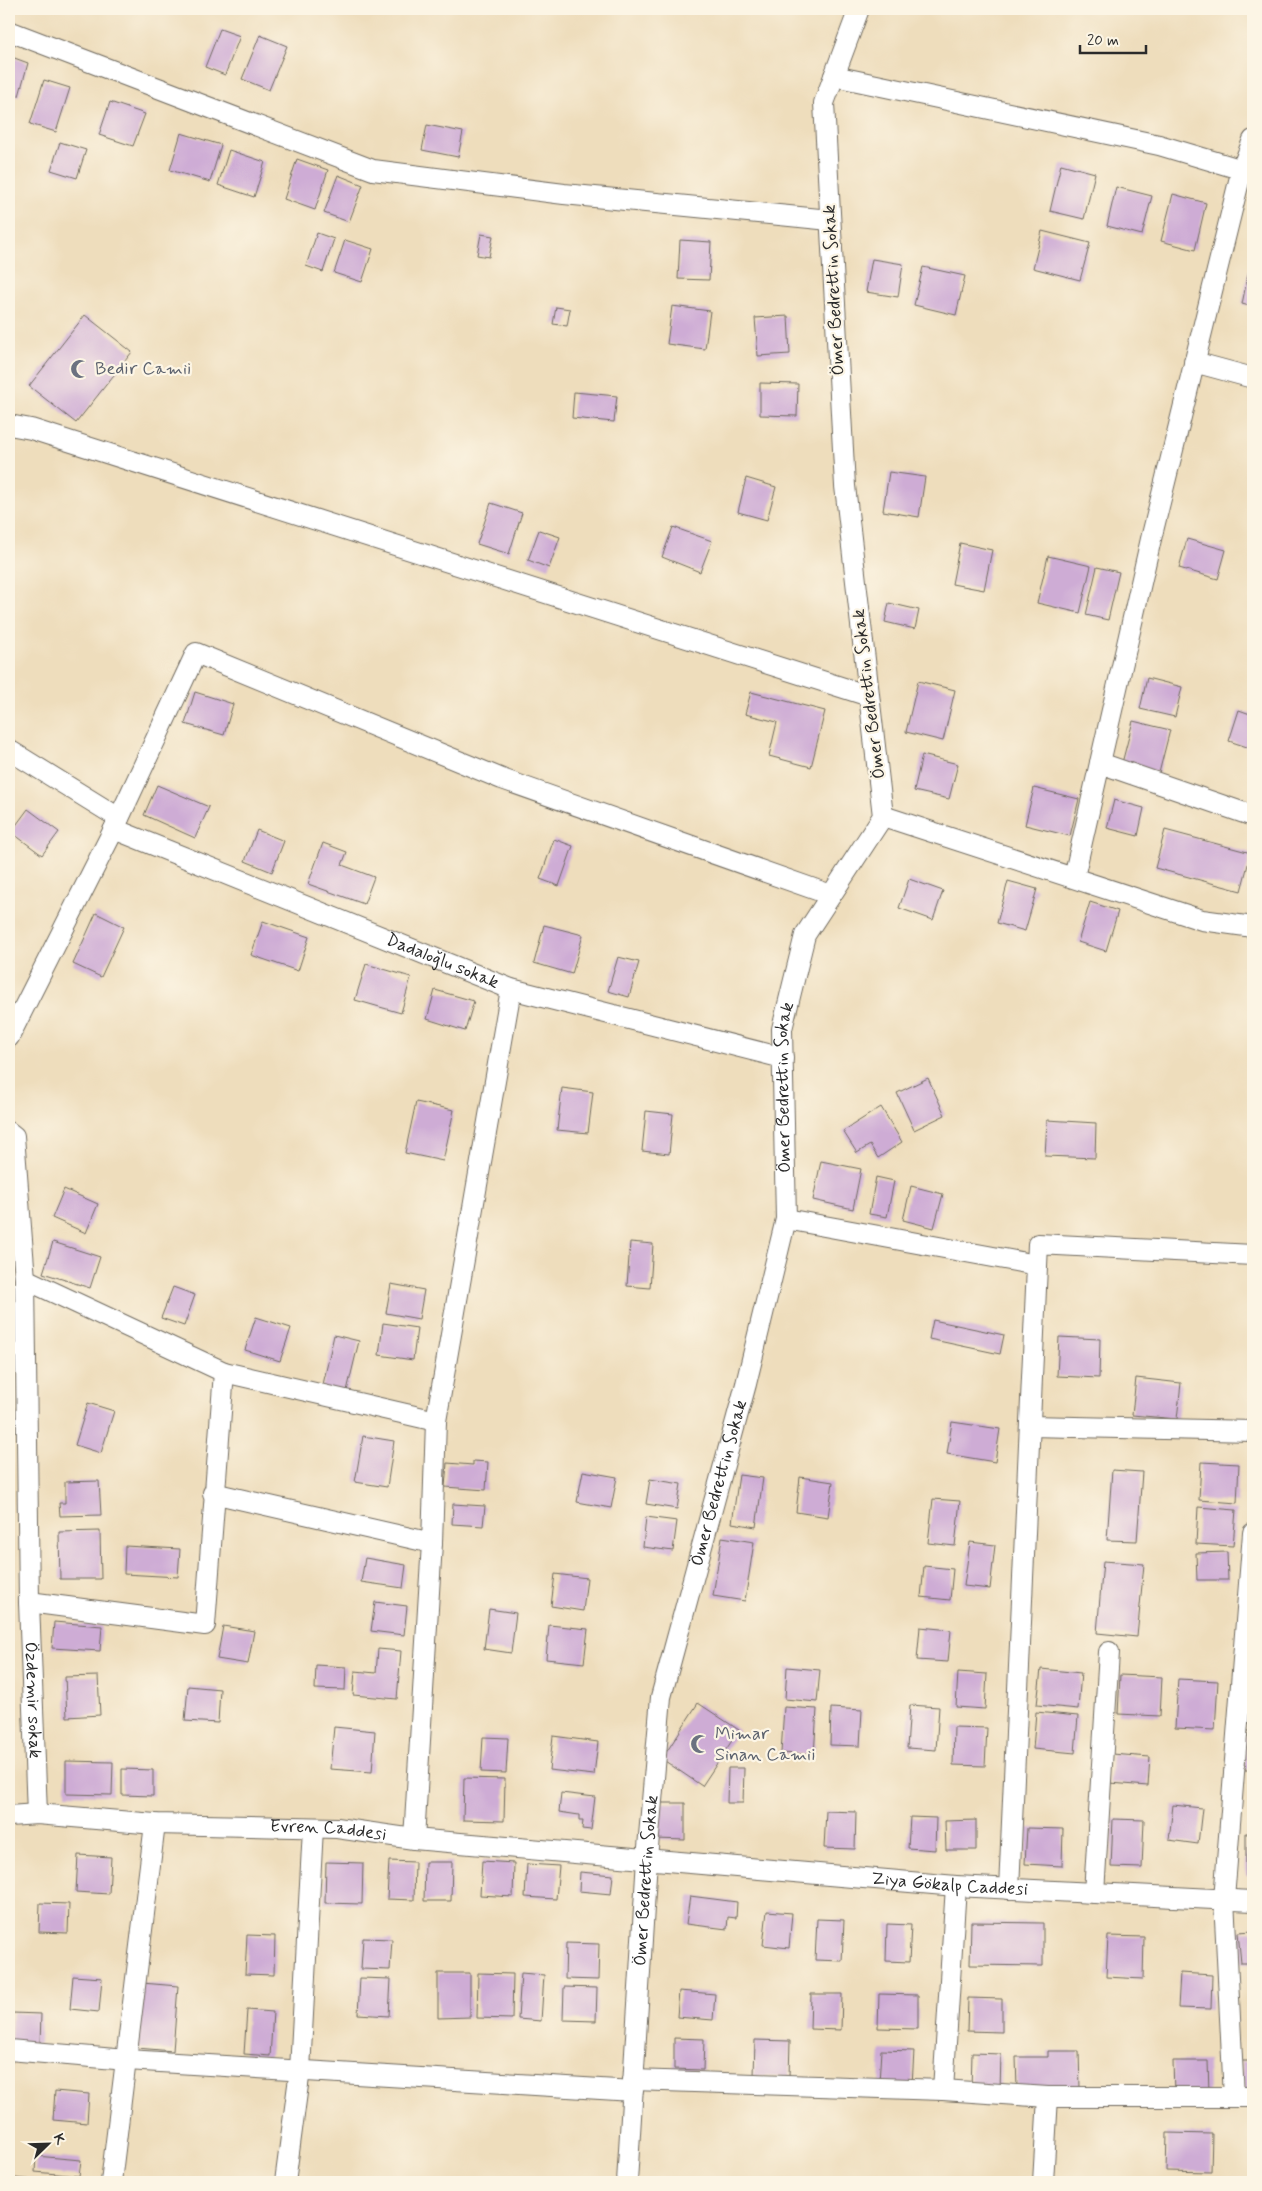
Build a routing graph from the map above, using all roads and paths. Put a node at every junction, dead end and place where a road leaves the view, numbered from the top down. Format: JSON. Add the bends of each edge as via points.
{"nodes":[{"id":1,"x":859,"y":9,"type":"edge"},
{"id":2,"x":9,"y":31,"type":"edge"},
{"id":3,"x":834,"y":76,"type":"junction"},
{"id":4,"x":1253,"y":140,"type":"edge"},
{"id":5,"x":1248,"y":171,"type":"edge"},
{"id":6,"x":830,"y":220,"type":"junction"},
{"id":7,"x":1194,"y":362,"type":"junction"},
{"id":8,"x":1253,"y":378,"type":"edge"},
{"id":9,"x":9,"y":425,"type":"edge"},
{"id":10,"x":869,"y":696,"type":"junction"},
{"id":11,"x":9,"y":750,"type":"edge"},
{"id":12,"x":1100,"y":763,"type":"junction"},
{"id":13,"x":884,"y":816,"type":"junction"},
{"id":14,"x":1253,"y":816,"type":"edge"},
{"id":15,"x":116,"y":824,"type":"junction"},
{"id":16,"x":1074,"y":877,"type":"junction"},
{"id":17,"x":831,"y":895,"type":"junction"},
{"id":18,"x":1253,"y":927,"type":"edge"},
{"id":19,"x":511,"y":989,"type":"junction"},
{"id":20,"x":9,"y":1037,"type":"edge"},
{"id":21,"x":783,"y":1058,"type":"junction"},
{"id":22,"x":11,"y":1134,"type":"edge"},
{"id":23,"x":786,"y":1220,"type":"junction"},
{"id":24,"x":1253,"y":1255,"type":"edge"},
{"id":25,"x":1037,"y":1265,"type":"junction"},
{"id":26,"x":25,"y":1279,"type":"junction"},
{"id":27,"x":224,"y":1372,"type":"junction"},
{"id":28,"x":436,"y":1421,"type":"junction"},
{"id":29,"x":1030,"y":1426,"type":"junction"},
{"id":30,"x":1253,"y":1431,"type":"edge"},
{"id":31,"x":213,"y":1493,"type":"junction"},
{"id":32,"x":1253,"y":1533,"type":"edge"},
{"id":33,"x":432,"y":1543,"type":"junction"},
{"id":34,"x":29,"y":1602,"type":"junction"},
{"id":35,"x":1109,"y":1652,"type":"dead end"},
{"id":36,"x":37,"y":1814,"type":"junction"},
{"id":37,"x":9,"y":1816,"type":"edge"},
{"id":38,"x":155,"y":1824,"type":"junction"},
{"id":39,"x":313,"y":1828,"type":"junction"},
{"id":40,"x":414,"y":1839,"type":"junction"},
{"id":41,"x":647,"y":1859,"type":"junction"},
{"id":42,"x":956,"y":1886,"type":"junction"},
{"id":43,"x":1009,"y":1888,"type":"junction"},
{"id":44,"x":1094,"y":1893,"type":"junction"},
{"id":45,"x":1224,"y":1900,"type":"junction"},
{"id":46,"x":1253,"y":1901,"type":"edge"},
{"id":47,"x":9,"y":2050,"type":"edge"},
{"id":48,"x":127,"y":2060,"type":"junction"},
{"id":49,"x":300,"y":2070,"type":"junction"},
{"id":50,"x":633,"y":2086,"type":"junction"},
{"id":51,"x":943,"y":2090,"type":"junction"},
{"id":52,"x":1048,"y":2097,"type":"junction"},
{"id":53,"x":1243,"y":2097,"type":"edge"},
{"id":54,"x":110,"y":2182,"type":"edge"},
{"id":55,"x":285,"y":2182,"type":"edge"},
{"id":56,"x":627,"y":2182,"type":"edge"},
{"id":57,"x":1043,"y":2182,"type":"edge"}],
"edges":[{"from":1,"to":3,"type":"street","name":"Ömer Bedrettin Sokak"},
{"from":2,"to":6,"type":"street","via":[[373,170],[564,194]]},
{"from":3,"to":5,"type":"street","via":[[1160,145]]},
{"from":3,"to":6,"type":"street","name":"Ömer Bedrettin Sokak","via":[[824,103]]},
{"from":4,"to":5,"type":"street"},
{"from":5,"to":7,"type":"street"},
{"from":6,"to":10,"type":"street","name":"Ömer Bedrettin Sokak","via":[[845,486]]},
{"from":7,"to":8,"type":"street"},
{"from":7,"to":12,"type":"street"},
{"from":9,"to":10,"type":"street","via":[[31,428]]},
{"from":10,"to":13,"type":"street","name":"Ömer Bedrettin Sokak"},
{"from":11,"to":15,"type":"street","name":"Dadaloğlu sokak"},
{"from":12,"to":14,"type":"street"},
{"from":12,"to":16,"type":"street"},
{"from":13,"to":16,"type":"street"},
{"from":13,"to":17,"type":"street","name":"Ömer Bedrettin Sokak"},
{"from":15,"to":17,"type":"street","via":[[196,653],[502,779]]},
{"from":15,"to":19,"type":"street","name":"Dadaloğlu sokak"},
{"from":15,"to":20,"type":"street"},
{"from":16,"to":18,"type":"street","via":[[1202,920]]},
{"from":17,"to":21,"type":"street","name":"Ömer Bedrettin Sokak","via":[[804,935],[782,1029]]},
{"from":19,"to":21,"type":"street","name":"Dadaloğlu sokak"},
{"from":19,"to":28,"type":"street"},
{"from":21,"to":23,"type":"street","name":"Ömer Bedrettin Sokak"},
{"from":22,"to":26,"type":"street","name":"Özdemir sokak"},
{"from":23,"to":25,"type":"street"},
{"from":23,"to":41,"type":"street","name":"Ömer Bedrettin Sokak","via":[[746,1384],[661,1697]]},
{"from":24,"to":25,"type":"street","via":[[1038,1244]]},
{"from":25,"to":29,"type":"street"},
{"from":26,"to":27,"type":"street"},
{"from":26,"to":34,"type":"street","name":"Özdemir sokak"},
{"from":27,"to":28,"type":"street"},
{"from":27,"to":31,"type":"street"},
{"from":28,"to":33,"type":"street"},
{"from":29,"to":30,"type":"street"},
{"from":29,"to":43,"type":"street"},
{"from":31,"to":33,"type":"street"},
{"from":31,"to":34,"type":"street","via":[[205,1625]]},
{"from":32,"to":45,"type":"street"},
{"from":33,"to":40,"type":"street"},
{"from":34,"to":36,"type":"street","name":"Özdemir sokak"},
{"from":35,"to":44,"type":"street"},
{"from":36,"to":37,"type":"street","name":"Evren Caddesi"},
{"from":36,"to":38,"type":"street","name":"Evren Caddesi"},
{"from":38,"to":39,"type":"street","name":"Evren Caddesi"},
{"from":38,"to":48,"type":"street"},
{"from":39,"to":40,"type":"street","name":"Evren Caddesi","via":[[337,1828]]},
{"from":39,"to":49,"type":"street"},
{"from":40,"to":41,"type":"street","name":"Evren Caddesi"},
{"from":41,"to":42,"type":"street","name":"Ziya Gökalp Caddesi"},
{"from":41,"to":50,"type":"street","name":"Ömer Bedrettin Sokak"},
{"from":42,"to":43,"type":"street","name":"Ziya Gökalp Caddesi"},
{"from":42,"to":51,"type":"street"},
{"from":43,"to":44,"type":"street","name":"Ziya Gökalp Caddesi"},
{"from":44,"to":45,"type":"street","name":"Ziya Gökalp Caddesi"},
{"from":45,"to":46,"type":"street","name":"Ziya Gökalp Caddesi"},
{"from":45,"to":53,"type":"street"},
{"from":47,"to":48,"type":"street"},
{"from":48,"to":49,"type":"street"},
{"from":48,"to":54,"type":"street"},
{"from":49,"to":50,"type":"street"},
{"from":49,"to":55,"type":"street"},
{"from":50,"to":51,"type":"street"},
{"from":50,"to":56,"type":"street","name":"Ömer Bedrettin Sokak"},
{"from":51,"to":52,"type":"street"},
{"from":52,"to":53,"type":"street"},
{"from":52,"to":57,"type":"street"}]}
